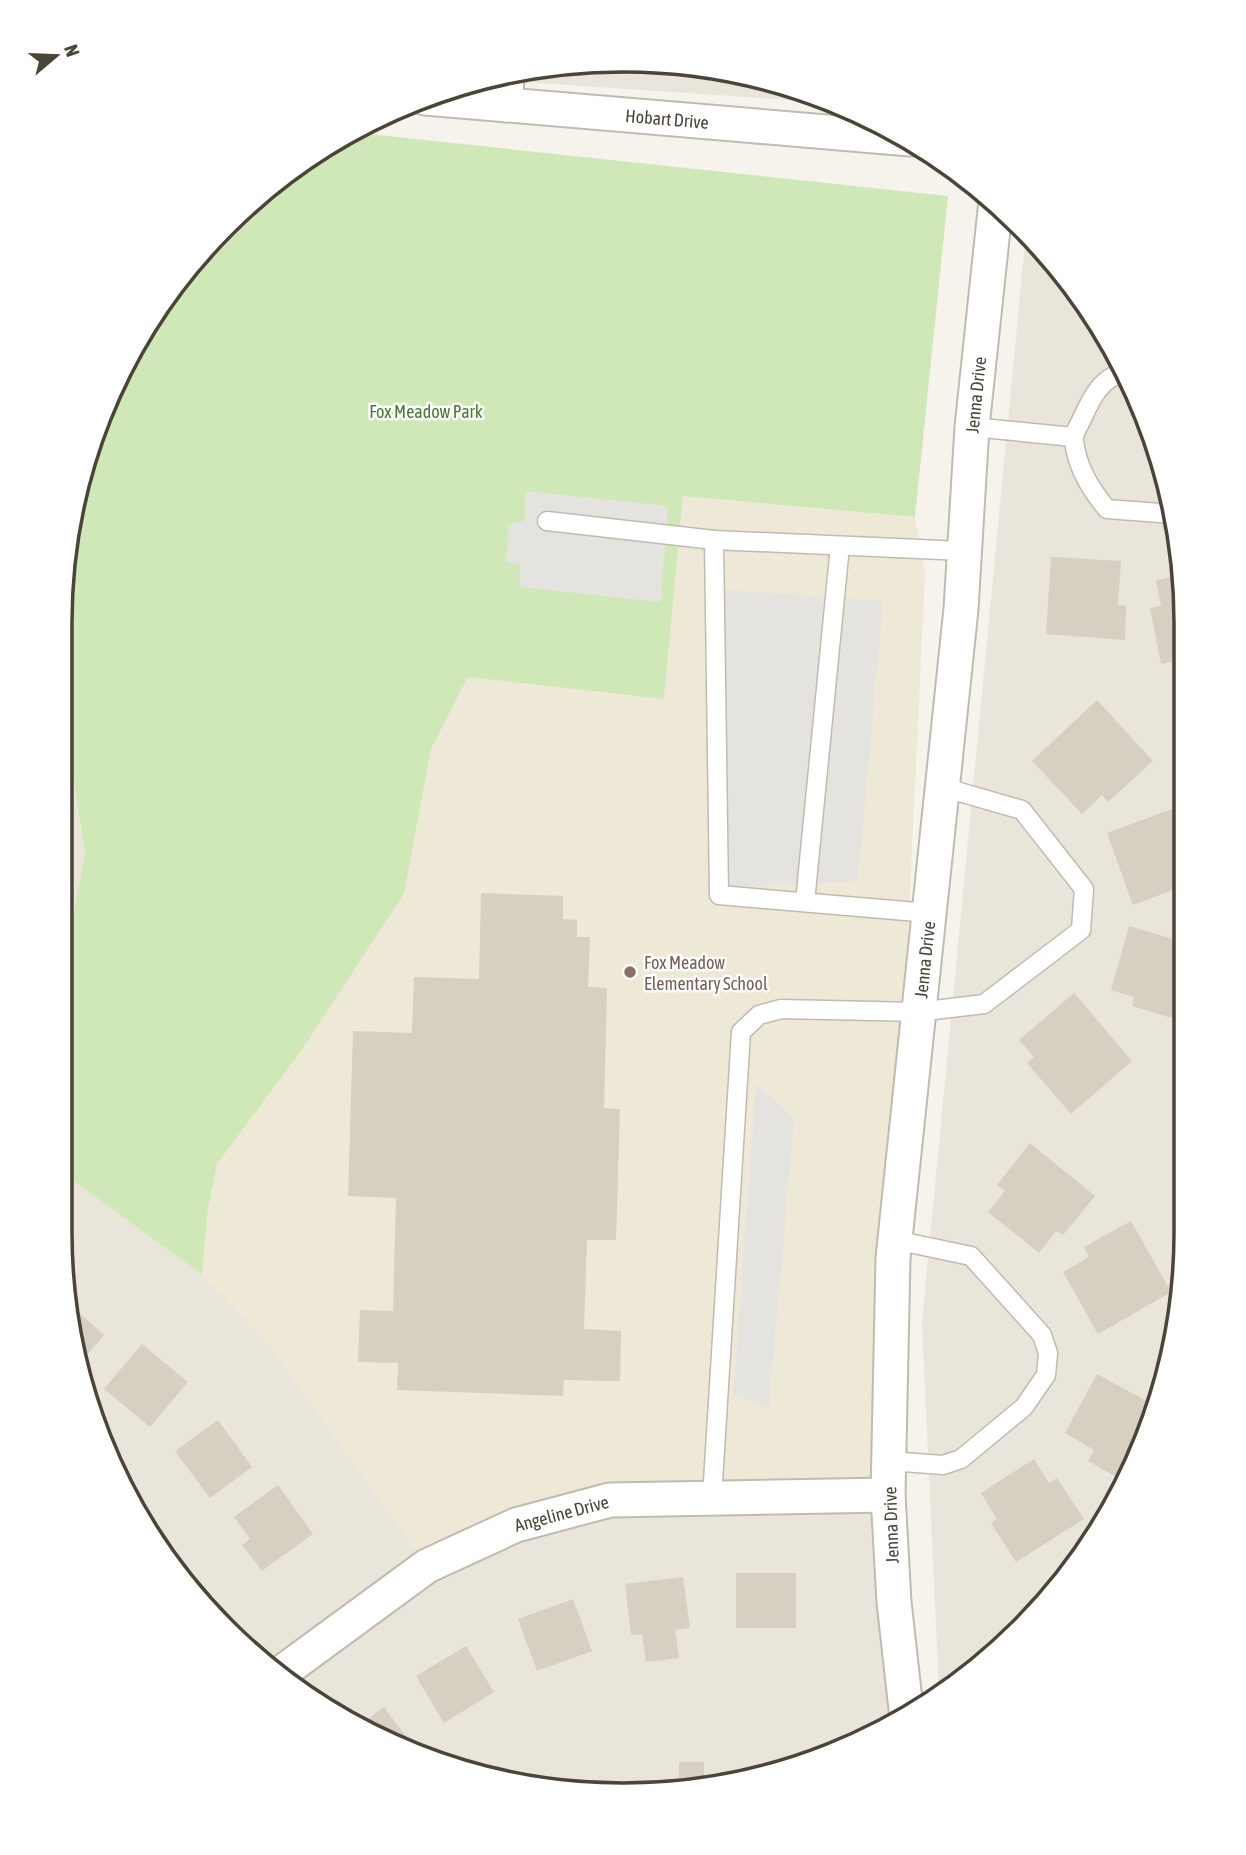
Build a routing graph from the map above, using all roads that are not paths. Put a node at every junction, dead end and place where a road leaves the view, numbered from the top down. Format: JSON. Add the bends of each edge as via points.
{"nodes":[{"id":1,"x":507,"y":89,"type":"edge"},
{"id":2,"x":472,"y":93,"type":"edge"},
{"id":3,"x":878,"y":135,"type":"edge"},
{"id":4,"x":994,"y":216,"type":"edge"},
{"id":5,"x":1116,"y":376,"type":"edge"},
{"id":6,"x":972,"y":427,"type":"junction"},
{"id":7,"x":1073,"y":437,"type":"junction"},
{"id":8,"x":1164,"y":513,"type":"edge"},
{"id":9,"x":547,"y":522,"type":"dead end"},
{"id":10,"x":715,"y":540,"type":"junction"},
{"id":11,"x":840,"y":546,"type":"junction"},
{"id":12,"x":964,"y":551,"type":"junction"},
{"id":13,"x":942,"y":787,"type":"junction"},
{"id":14,"x":805,"y":902,"type":"junction"},
{"id":15,"x":929,"y":913,"type":"junction"},
{"id":16,"x":918,"y":1012,"type":"junction"},
{"id":17,"x":895,"y":1240,"type":"junction"},
{"id":18,"x":889,"y":1461,"type":"junction"},
{"id":19,"x":888,"y":1495,"type":"junction"},
{"id":20,"x":712,"y":1498,"type":"junction"},
{"id":21,"x":287,"y":1669,"type":"edge"},
{"id":22,"x":906,"y":1705,"type":"edge"}],
"edges":[{"from":1,"to":2,"type":"street","name":"Hobart Drive"},
{"from":1,"to":3,"type":"street","name":"Hobart Drive"},
{"from":4,"to":6,"type":"street","name":"Jenna Drive"},
{"from":5,"to":7,"type":"lane","via":[[1093,397]]},
{"from":6,"to":7,"type":"lane"},
{"from":6,"to":12,"type":"street","name":"Jenna Drive"},
{"from":7,"to":8,"type":"lane","via":[[1091,490],[1107,509]]},
{"from":9,"to":10,"type":"lane"},
{"from":10,"to":11,"type":"lane"},
{"from":10,"to":14,"type":"lane","via":[[719,895]]},
{"from":11,"to":12,"type":"lane"},
{"from":11,"to":14,"type":"lane"},
{"from":12,"to":13,"type":"street","name":"Jenna Drive"},
{"from":13,"to":15,"type":"street","name":"Jenna Drive"},
{"from":13,"to":16,"type":"lane","via":[[1022,810],[1084,889],[1081,930],[984,1004]]},
{"from":14,"to":15,"type":"lane"},
{"from":15,"to":16,"type":"street","name":"Jenna Drive"},
{"from":16,"to":17,"type":"street","name":"Jenna Drive"},
{"from":16,"to":20,"type":"lane","via":[[782,1009],[759,1015],[741,1032]]},
{"from":17,"to":18,"type":"street","name":"Jenna Drive"},
{"from":17,"to":18,"type":"lane","via":[[971,1256],[1042,1335],[1048,1353],[1046,1375],[1024,1407],[961,1459],[943,1465]]},
{"from":18,"to":19,"type":"street","name":"Jenna Drive"},
{"from":19,"to":20,"type":"street","name":"Angeline Drive"},
{"from":19,"to":22,"type":"street","name":"Jenna Drive"},
{"from":20,"to":21,"type":"street","name":"Angeline Drive","via":[[610,1500],[516,1525],[427,1566]]}]}
